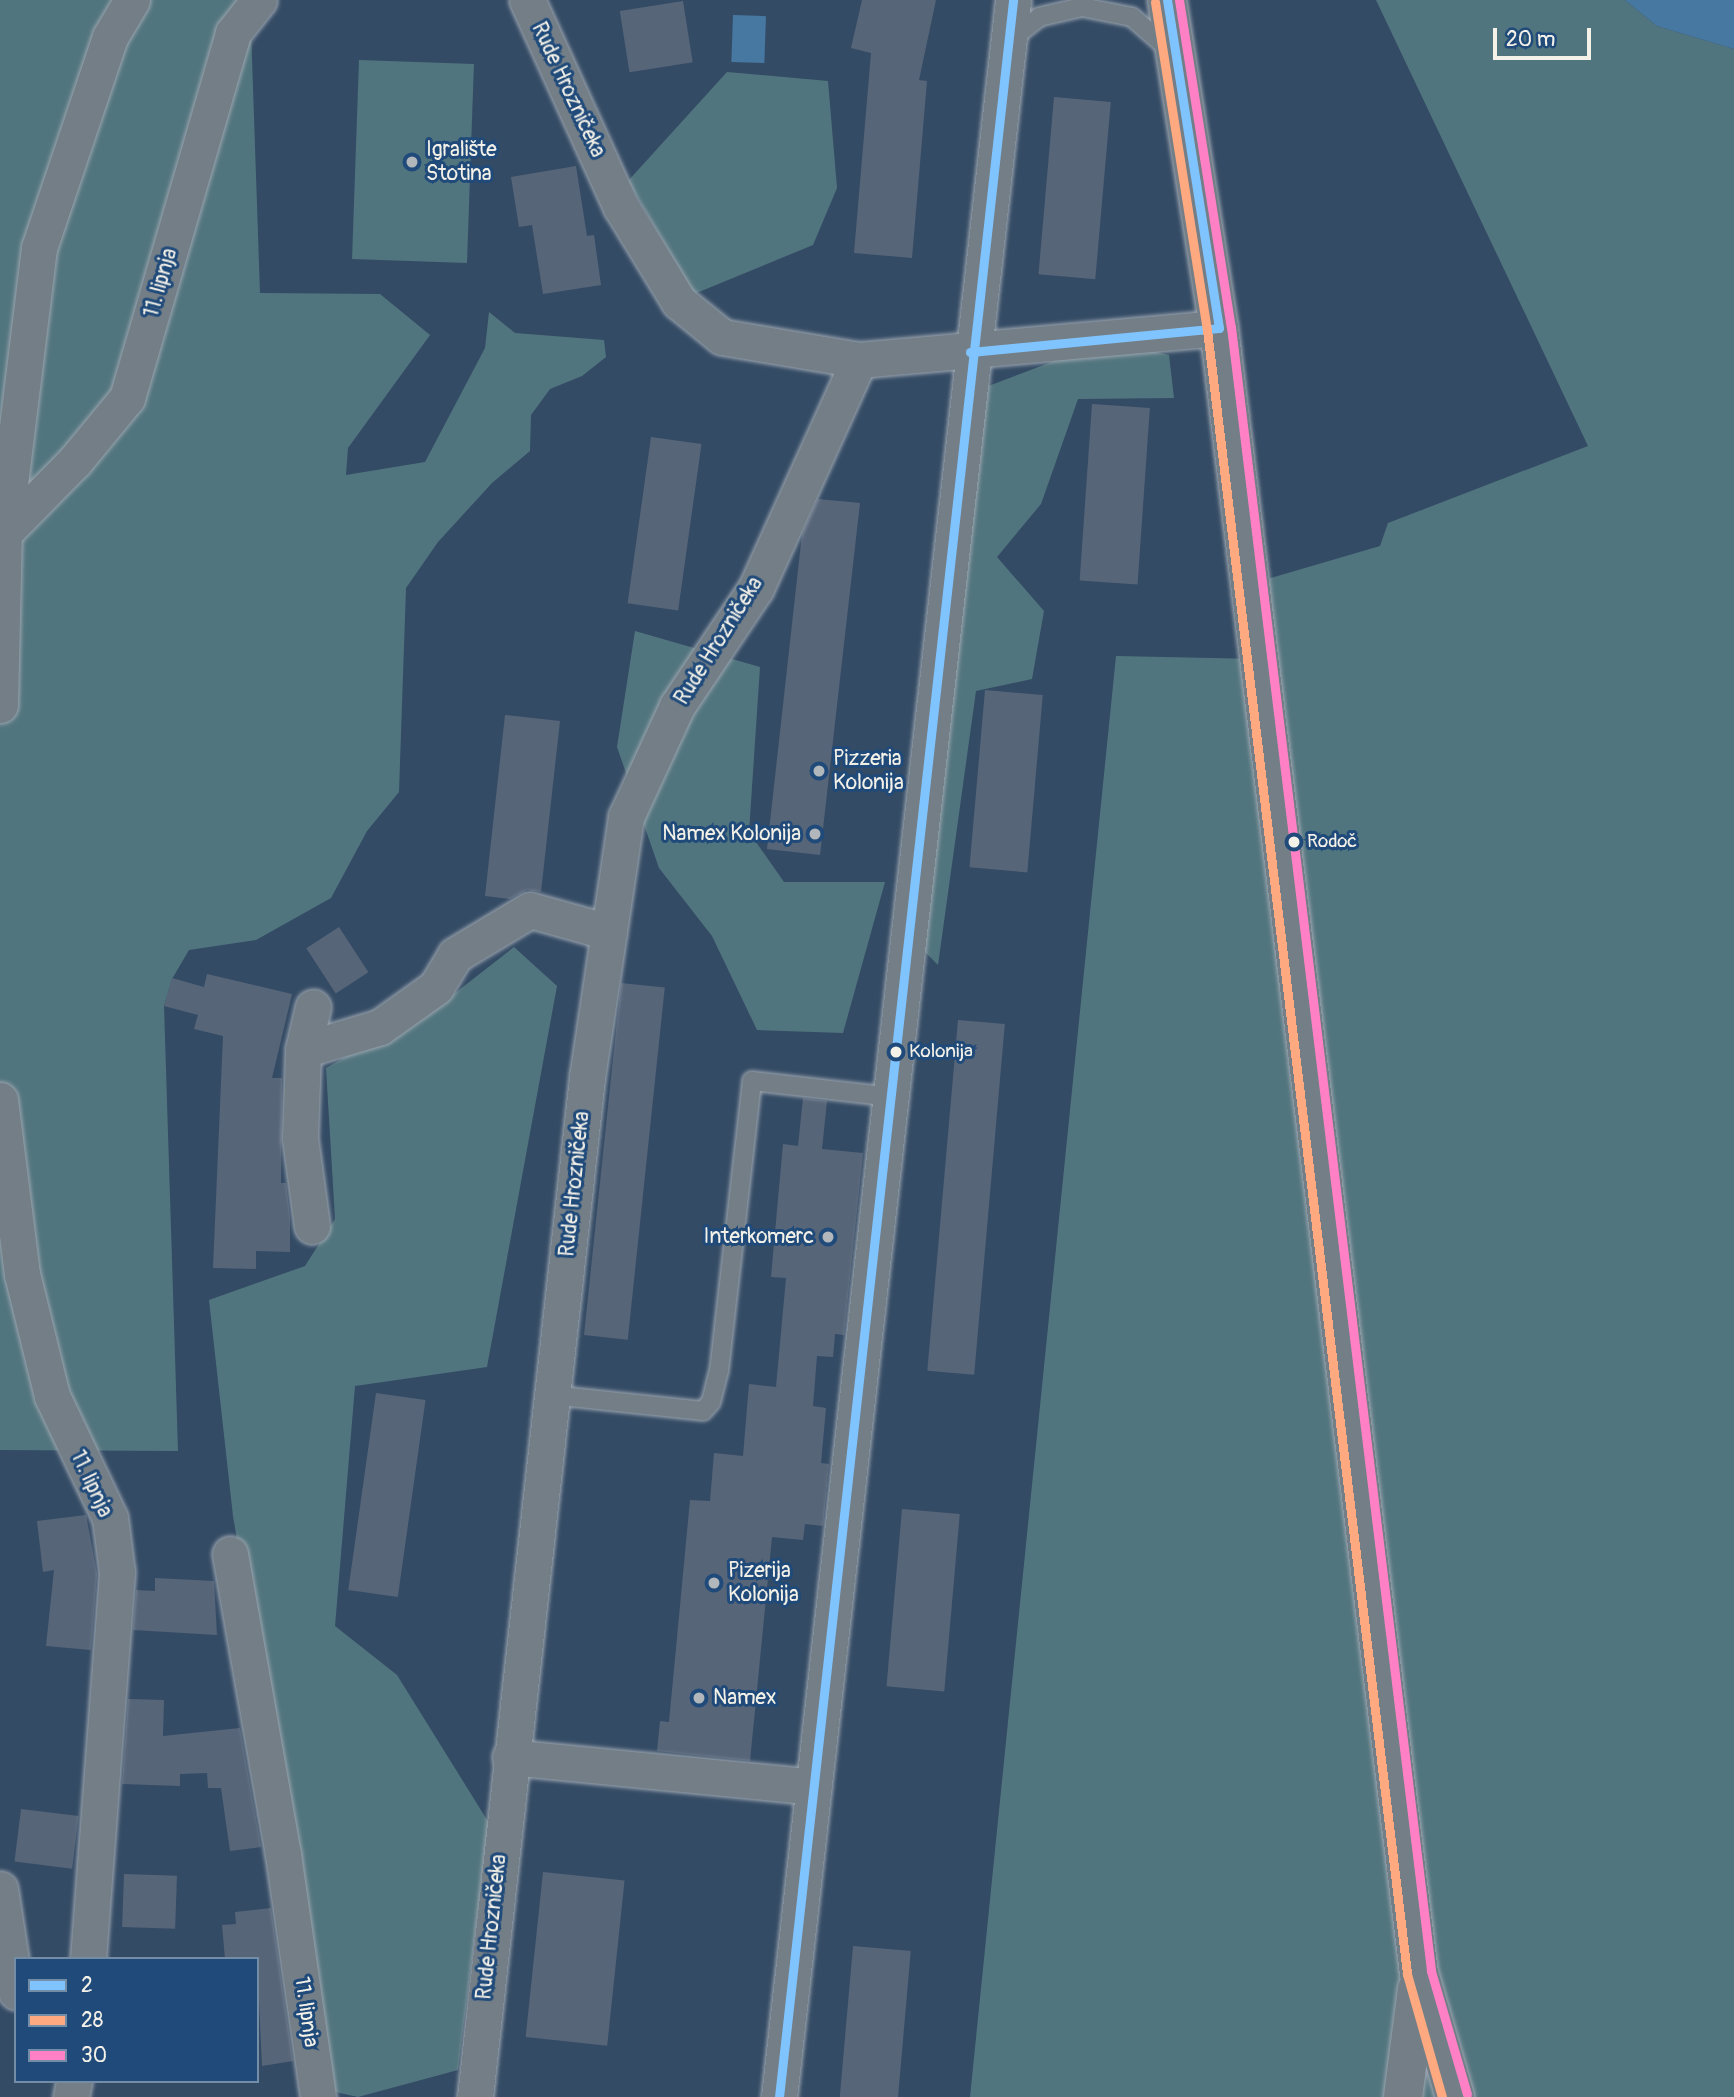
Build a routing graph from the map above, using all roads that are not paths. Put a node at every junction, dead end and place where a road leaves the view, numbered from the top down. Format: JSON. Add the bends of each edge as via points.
{"nodes":[{"id":1,"x":132,"y":0,"type":"edge"},
{"id":2,"x":259,"y":0,"type":"edge"},
{"id":3,"x":527,"y":0,"type":"edge"},
{"id":4,"x":1013,"y":0,"type":"edge"},
{"id":5,"x":1167,"y":0,"type":"edge"},
{"id":6,"x":1007,"y":43,"type":"junction"},
{"id":7,"x":1176,"y":58,"type":"junction"},
{"id":8,"x":1219,"y":328,"type":"junction"},
{"id":9,"x":970,"y":352,"type":"junction"},
{"id":10,"x":859,"y":360,"type":"junction"},
{"id":11,"x":4,"y":533,"type":"junction"},
{"id":12,"x":0,"y":705,"type":"edge"},
{"id":13,"x":609,"y":932,"type":"junction"},
{"id":14,"x":313,"y":1007,"type":"dead end"},
{"id":15,"x":303,"y":1050,"type":"junction"},
{"id":16,"x":891,"y":1097,"type":"junction"},
{"id":17,"x":0,"y":1100,"type":"edge"},
{"id":18,"x":312,"y":1226,"type":"dead end"},
{"id":19,"x":551,"y":1395,"type":"junction"},
{"id":20,"x":230,"y":1554,"type":"dead end"},
{"id":21,"x":510,"y":1757,"type":"junction"},
{"id":22,"x":814,"y":1787,"type":"junction"},
{"id":23,"x":0,"y":1888,"type":"edge"},
{"id":24,"x":88,"y":1957,"type":"edge"},
{"id":25,"x":1419,"y":1973,"type":"junction"},
{"id":26,"x":14,"y":1979,"type":"edge"},
{"id":27,"x":318,"y":2097,"type":"edge"},
{"id":28,"x":475,"y":2097,"type":"edge"},
{"id":29,"x":779,"y":2097,"type":"edge"},
{"id":30,"x":1403,"y":2097,"type":"edge"},
{"id":31,"x":1455,"y":2097,"type":"edge"}],
"edges":[{"from":1,"to":11,"type":"street","via":[[110,37],[39,248]]},
{"from":2,"to":11,"type":"street","name":"11. lipnja","via":[[233,33],[127,398],[75,461]]},
{"from":3,"to":10,"type":"street","name":"Rude Hrozničeka","via":[[621,207],[679,302],[722,337]]},
{"from":4,"to":6,"type":"street"},
{"from":5,"to":7,"type":"main road"},
{"from":6,"to":7,"type":"lane","via":[[1039,18],[1059,10],[1105,9],[1142,24]]},
{"from":6,"to":9,"type":"street"},
{"from":7,"to":8,"type":"main road"},
{"from":8,"to":9,"type":"street","name":"Rude Hrozničeka"},
{"from":8,"to":25,"type":"main road"},
{"from":9,"to":10,"type":"street","name":"Rude Hrozničeka"},
{"from":9,"to":16,"type":"street"},
{"from":10,"to":13,"type":"street","name":"Rude Hrozničeka","via":[[756,588],[677,706],[626,817]]},
{"from":11,"to":12,"type":"street"},
{"from":13,"to":15,"type":"street","via":[[530,910],[455,955],[436,987],[380,1027]]},
{"from":13,"to":19,"type":"street","name":"Rude Hrozničeka","via":[[587,1078]]},
{"from":14,"to":15,"type":"street"},
{"from":15,"to":18,"type":"street","via":[[300,1138]]},
{"from":16,"to":19,"type":"lane","via":[[752,1081],[719,1371],[712,1402],[704,1411]]},
{"from":16,"to":22,"type":"street"},
{"from":17,"to":24,"type":"street","name":"11. lipnja","via":[[22,1274],[52,1396],[110,1518],[117,1573]]},
{"from":19,"to":21,"type":"street","name":"Rude Hrozničeka"},
{"from":20,"to":27,"type":"street","name":"11. lipnja","via":[[283,1854]]},
{"from":21,"to":22,"type":"street"},
{"from":21,"to":28,"type":"street","name":"Rude Hrozničeka"},
{"from":22,"to":29,"type":"street"},
{"from":23,"to":26,"type":"street"},
{"from":25,"to":30,"type":"main road"},
{"from":25,"to":31,"type":"main road"}]}
